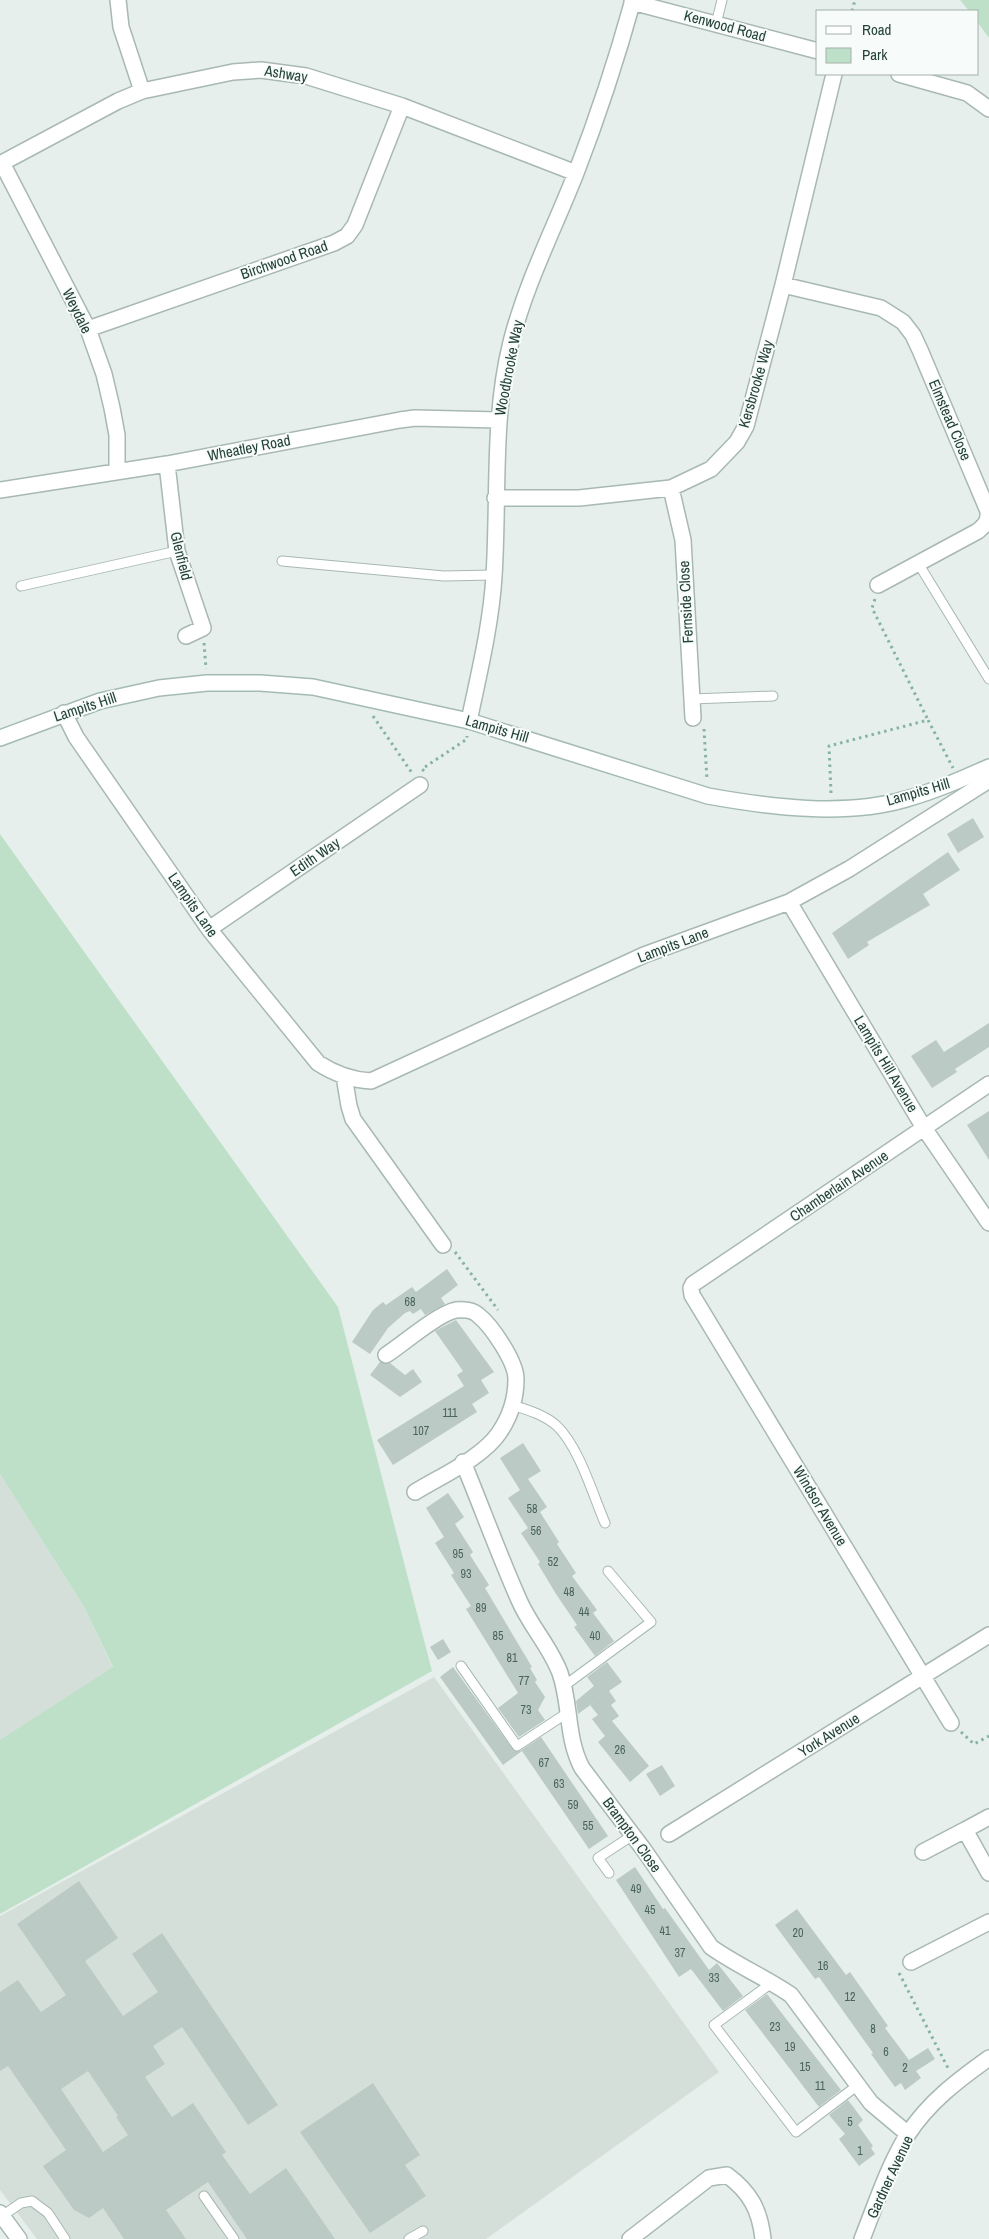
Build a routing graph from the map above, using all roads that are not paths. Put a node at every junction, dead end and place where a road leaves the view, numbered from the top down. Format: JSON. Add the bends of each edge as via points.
{"nodes":[{"id":1,"x":118,"y":0,"type":"edge"},
{"id":2,"x":722,"y":0,"type":"edge"},
{"id":3,"x":632,"y":1,"type":"edge"},
{"id":4,"x":716,"y":24,"type":"junction"},
{"id":5,"x":816,"y":50,"type":"edge"},
{"id":6,"x":834,"y":75,"type":"edge"},
{"id":7,"x":904,"y":75,"type":"edge"},
{"id":8,"x":142,"y":91,"type":"junction"},
{"id":9,"x":402,"y":106,"type":"junction"},
{"id":10,"x":989,"y":108,"type":"edge"},
{"id":11,"x":1,"y":163,"type":"edge"},
{"id":12,"x":576,"y":172,"type":"junction"},
{"id":13,"x":783,"y":285,"type":"junction"},
{"id":14,"x":88,"y":329,"type":"junction"},
{"id":15,"x":498,"y":420,"type":"junction"},
{"id":16,"x":168,"y":464,"type":"junction"},
{"id":17,"x":117,"y":470,"type":"junction"},
{"id":18,"x":671,"y":488,"type":"junction"},
{"id":19,"x":0,"y":490,"type":"edge"},
{"id":20,"x":495,"y":498,"type":"junction"},
{"id":21,"x":177,"y":552,"type":"junction"},
{"id":22,"x":282,"y":561,"type":"dead end"},
{"id":23,"x":918,"y":563,"type":"junction"},
{"id":24,"x":494,"y":575,"type":"junction"},
{"id":25,"x":878,"y":585,"type":"road end"},
{"id":26,"x":21,"y":586,"type":"dead end"},
{"id":27,"x":186,"y":636,"type":"dead end"},
{"id":28,"x":989,"y":679,"type":"edge"},
{"id":29,"x":773,"y":696,"type":"dead end"},
{"id":30,"x":692,"y":699,"type":"junction"},
{"id":31,"x":64,"y":713,"type":"junction"},
{"id":32,"x":693,"y":718,"type":"road end"},
{"id":33,"x":469,"y":721,"type":"junction"},
{"id":34,"x":0,"y":738,"type":"edge"},
{"id":35,"x":989,"y":768,"type":"edge"},
{"id":36,"x":989,"y":780,"type":"edge"},
{"id":37,"x":420,"y":785,"type":"road end"},
{"id":38,"x":788,"y":902,"type":"junction"},
{"id":39,"x":210,"y":929,"type":"junction"},
{"id":40,"x":344,"y":1076,"type":"junction"},
{"id":41,"x":989,"y":1084,"type":"edge"},
{"id":42,"x":924,"y":1128,"type":"junction"},
{"id":43,"x":989,"y":1223,"type":"edge"},
{"id":44,"x":444,"y":1245,"type":"road end"},
{"id":45,"x":691,"y":1288,"type":"joint"},
{"id":46,"x":386,"y":1355,"type":"dead end"},
{"id":47,"x":512,"y":1406,"type":"junction"},
{"id":48,"x":463,"y":1462,"type":"junction"},
{"id":49,"x":415,"y":1492,"type":"dead end"},
{"id":50,"x":605,"y":1523,"type":"dead end"},
{"id":51,"x":608,"y":1571,"type":"dead end"},
{"id":52,"x":989,"y":1635,"type":"edge"},
{"id":53,"x":461,"y":1666,"type":"dead end"},
{"id":54,"x":924,"y":1676,"type":"junction"},
{"id":55,"x":564,"y":1686,"type":"junction"},
{"id":56,"x":567,"y":1713,"type":"junction"},
{"id":57,"x":951,"y":1723,"type":"road end"},
{"id":58,"x":989,"y":1817,"type":"edge"},
{"id":59,"x":966,"y":1830,"type":"junction"},
{"id":60,"x":669,"y":1834,"type":"dead end"},
{"id":61,"x":633,"y":1835,"type":"junction"},
{"id":62,"x":923,"y":1852,"type":"dead end"},
{"id":63,"x":609,"y":1873,"type":"dead end"},
{"id":64,"x":989,"y":1873,"type":"edge"},
{"id":65,"x":989,"y":1922,"type":"edge"},
{"id":66,"x":912,"y":1962,"type":"road end"},
{"id":67,"x":773,"y":1982,"type":"junction"},
{"id":68,"x":989,"y":2058,"type":"edge"},
{"id":69,"x":858,"y":2085,"type":"junction"},
{"id":70,"x":908,"y":2134,"type":"junction"},
{"id":71,"x":204,"y":2196,"type":"dead end"},
{"id":72,"x":1,"y":2214,"type":"edge"},
{"id":73,"x":422,"y":2231,"type":"dead end"},
{"id":74,"x":19,"y":2239,"type":"edge"},
{"id":75,"x":65,"y":2239,"type":"edge"},
{"id":76,"x":234,"y":2239,"type":"edge"},
{"id":77,"x":409,"y":2239,"type":"edge"},
{"id":78,"x":630,"y":2239,"type":"edge"},
{"id":79,"x":763,"y":2239,"type":"edge"},
{"id":80,"x":862,"y":2239,"type":"edge"}],
"edges":[{"from":1,"to":8,"type":"street","via":[[121,27]]},
{"from":2,"to":4,"type":"lane"},
{"from":3,"to":4,"type":"street","name":"Kenwood Road"},
{"from":3,"to":12,"type":"street","name":"Woodbrooke Way","via":[[603,100]]},
{"from":4,"to":5,"type":"street","name":"Kenwood Road"},
{"from":6,"to":13,"type":"street","name":"Kersbrooke Way"},
{"from":7,"to":10,"type":"street","via":[[967,93]]},
{"from":8,"to":9,"type":"street","name":"Ashway","via":[[233,72],[261,70],[306,76]]},
{"from":8,"to":11,"type":"street","name":"Ashway"},
{"from":9,"to":12,"type":"street","name":"Ashway"},
{"from":9,"to":14,"type":"street","name":"Birchwood Road","via":[[355,225],[347,236]]},
{"from":11,"to":14,"type":"street","name":"Weydale"},
{"from":12,"to":15,"type":"street","name":"Woodbrooke Way","via":[[524,300],[511,343]]},
{"from":13,"to":18,"type":"street","name":"Kersbrooke Way","via":[[746,426],[737,442],[711,469]]},
{"from":13,"to":23,"type":"street","name":"Elmstead Close","via":[[881,308],[903,322],[916,342],[988,511],[985,525],[978,531]]},
{"from":14,"to":17,"type":"street","name":"Weydale","via":[[112,408],[117,435]]},
{"from":15,"to":16,"type":"street","name":"Wheatley Road","via":[[415,418]]},
{"from":15,"to":20,"type":"street","name":"Woodbrooke Way"},
{"from":16,"to":17,"type":"street","name":"Wheatley Road"},
{"from":16,"to":21,"type":"street","name":"Glenfield"},
{"from":17,"to":19,"type":"street","name":"Wheatley Road"},
{"from":18,"to":20,"type":"street","name":"Kersbrooke Way","via":[[579,498]]},
{"from":18,"to":30,"type":"street","name":"Fernside Close","via":[[683,540]]},
{"from":20,"to":24,"type":"street","name":"Woodbrooke Way"},
{"from":21,"to":26,"type":"lane"},
{"from":21,"to":27,"type":"street","name":"Glenfield","via":[[203,628]]},
{"from":22,"to":24,"type":"lane","via":[[444,576]]},
{"from":23,"to":25,"type":"street","name":"Elmstead Close"},
{"from":23,"to":28,"type":"lane"},
{"from":24,"to":33,"type":"street","name":"Woodbrooke Way","via":[[490,618]]},
{"from":29,"to":30,"type":"lane"},
{"from":30,"to":32,"type":"street","name":"Fernside Close"},
{"from":31,"to":33,"type":"street","name":"Lampits Hill","via":[[159,688],[207,682],[260,683],[313,687]]},
{"from":31,"to":34,"type":"street","name":"Lampits Hill"},
{"from":31,"to":39,"type":"street","name":"Lampits Lane","via":[[76,737]]},
{"from":33,"to":35,"type":"street","name":"Lampits Hill","via":[[708,796],[781,807],[831,809],[905,799]]},
{"from":36,"to":38,"type":"street","name":"Lampits Lane","via":[[849,869]]},
{"from":37,"to":39,"type":"street","name":"Edith Way"},
{"from":38,"to":40,"type":"street","name":"Lampits Lane","via":[[644,955],[371,1081]]},
{"from":38,"to":42,"type":"street","name":"Lampits Hill Avenue"},
{"from":39,"to":40,"type":"street","name":"Lampits Lane","via":[[318,1063]]},
{"from":40,"to":44,"type":"street","via":[[353,1119]]},
{"from":41,"to":42,"type":"street","name":"Chamberlain Avenue"},
{"from":42,"to":43,"type":"street","name":"Lampits Hill Avenue"},
{"from":42,"to":45,"type":"street","name":"Chamberlain Avenue"},
{"from":45,"to":54,"type":"street","name":"Windsor Avenue","via":[[692,1295]]},
{"from":46,"to":47,"type":"street","via":[[456,1310],[478,1314],[513,1362],[516,1378]]},
{"from":47,"to":48,"type":"street","via":[[498,1434]]},
{"from":47,"to":50,"type":"lane","via":[[538,1414],[557,1426],[571,1444]]},
{"from":48,"to":49,"type":"street"},
{"from":48,"to":55,"type":"street","name":"Brampton Close","via":[[519,1602],[552,1655]]},
{"from":51,"to":55,"type":"lane","via":[[651,1622]]},
{"from":52,"to":54,"type":"street","name":"York Avenue"},
{"from":53,"to":56,"type":"lane","via":[[517,1746]]},
{"from":54,"to":57,"type":"street","name":"Windsor Avenue"},
{"from":54,"to":60,"type":"street","name":"York Avenue"},
{"from":55,"to":56,"type":"street","name":"Brampton Close"},
{"from":56,"to":61,"type":"street","name":"Brampton Close","via":[[575,1754],[582,1768]]},
{"from":58,"to":59,"type":"street"},
{"from":59,"to":62,"type":"street"},
{"from":59,"to":64,"type":"street"},
{"from":61,"to":63,"type":"lane","via":[[598,1858]]},
{"from":61,"to":67,"type":"street","name":"Brampton Close","via":[[711,1947]]},
{"from":65,"to":66,"type":"street"},
{"from":67,"to":69,"type":"street","name":"Brampton Close","via":[[791,1995]]},
{"from":67,"to":69,"type":"lane","via":[[714,2025],[796,2132]]},
{"from":68,"to":70,"type":"street","name":"Gardner Avenue","via":[[928,2108]]},
{"from":69,"to":70,"type":"street","name":"Brampton Close","via":[[871,2104]]},
{"from":70,"to":80,"type":"street","name":"Gardner Avenue","via":[[886,2176]]},
{"from":71,"to":76,"type":"lane"},
{"from":72,"to":74,"type":"street"},
{"from":72,"to":75,"type":"lane","via":[[32,2201],[48,2213]]},
{"from":73,"to":77,"type":"lane"},
{"from":78,"to":79,"type":"street","via":[[709,2178],[727,2175],[742,2186],[758,2212]]}]}
